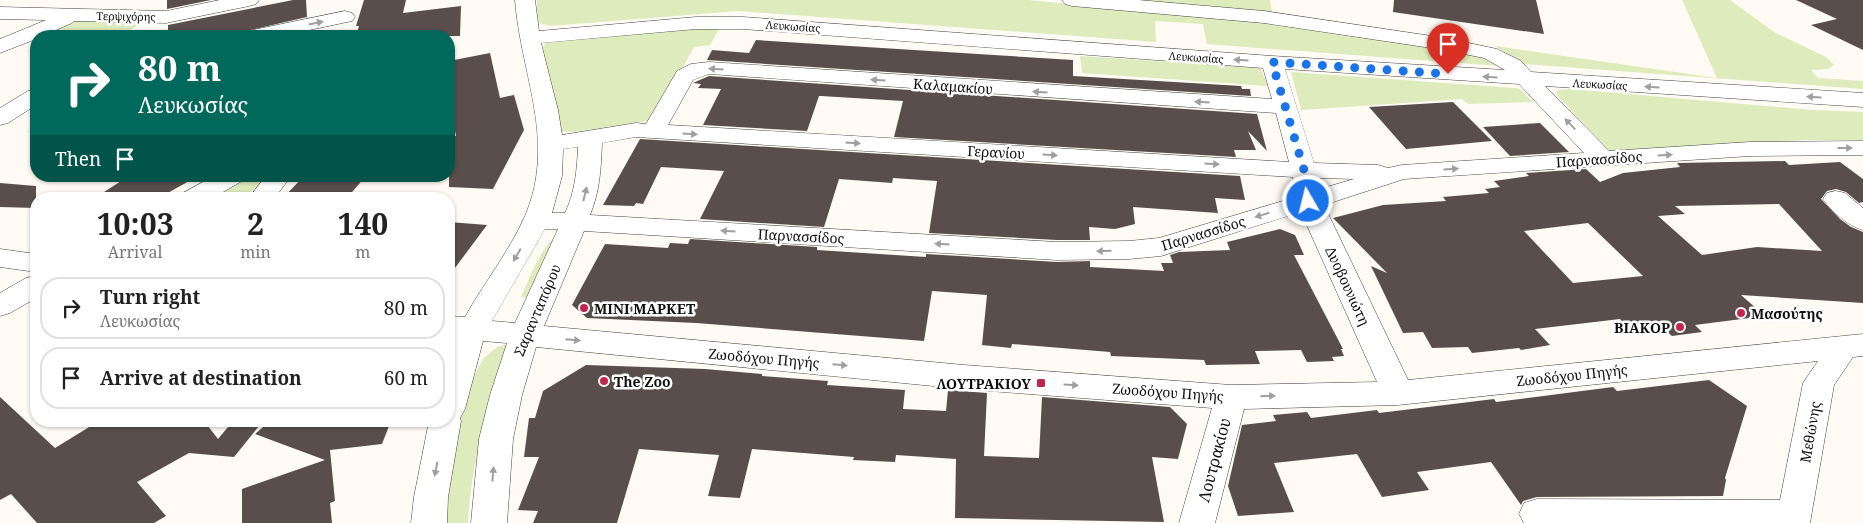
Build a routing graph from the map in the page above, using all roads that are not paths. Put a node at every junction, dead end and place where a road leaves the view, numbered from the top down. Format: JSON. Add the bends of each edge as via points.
{"nodes":[{"id":1,"x":249,"y":0,"type":"edge"},
{"id":2,"x":525,"y":0,"type":"edge"},
{"id":3,"x":1072,"y":0,"type":"edge"},
{"id":4,"x":167,"y":11,"type":"edge"},
{"id":5,"x":0,"y":13,"type":"edge"},
{"id":6,"x":74,"y":15,"type":"junction"},
{"id":7,"x":345,"y":18,"type":"edge"},
{"id":8,"x":39,"y":30,"type":"edge"},
{"id":9,"x":142,"y":30,"type":"edge"},
{"id":10,"x":283,"y":30,"type":"edge"},
{"id":11,"x":30,"y":34,"type":"edge"},
{"id":12,"x":530,"y":38,"type":"junction"},
{"id":13,"x":0,"y":47,"type":"edge"},
{"id":14,"x":1272,"y":62,"type":"junction"},
{"id":15,"x":1527,"y":80,"type":"junction"},
{"id":16,"x":30,"y":100,"type":"edge"},
{"id":17,"x":1863,"y":100,"type":"edge"},
{"id":18,"x":1286,"y":107,"type":"junction"},
{"id":19,"x":0,"y":118,"type":"edge"},
{"id":20,"x":653,"y":132,"type":"junction"},
{"id":21,"x":590,"y":139,"type":"junction"},
{"id":22,"x":552,"y":144,"type":"junction"},
{"id":23,"x":1863,"y":148,"type":"edge"},
{"id":24,"x":1604,"y":159,"type":"junction"},
{"id":25,"x":1304,"y":170,"type":"junction"},
{"id":26,"x":1402,"y":172,"type":"junction"},
{"id":27,"x":222,"y":182,"type":"edge"},
{"id":28,"x":274,"y":182,"type":"edge"},
{"id":29,"x":204,"y":192,"type":"edge"},
{"id":30,"x":266,"y":192,"type":"edge"},
{"id":31,"x":1836,"y":200,"type":"dead end"},
{"id":32,"x":1308,"y":201,"type":"junction"},
{"id":33,"x":537,"y":220,"type":"junction"},
{"id":34,"x":575,"y":222,"type":"junction"},
{"id":35,"x":1863,"y":222,"type":"edge"},
{"id":36,"x":0,"y":258,"type":"edge"},
{"id":37,"x":30,"y":262,"type":"edge"},
{"id":38,"x":30,"y":289,"type":"edge"},
{"id":39,"x":0,"y":306,"type":"edge"},
{"id":40,"x":461,"y":327,"type":"edge"},
{"id":41,"x":525,"y":335,"type":"junction"},
{"id":42,"x":1853,"y":346,"type":"edge"},
{"id":43,"x":455,"y":368,"type":"edge"},
{"id":44,"x":1398,"y":392,"type":"junction"},
{"id":45,"x":1231,"y":397,"type":"junction"},
{"id":46,"x":445,"y":427,"type":"edge"},
{"id":47,"x":1537,"y":514,"type":"dead end"},
{"id":48,"x":1794,"y":519,"type":"edge"},
{"id":49,"x":429,"y":523,"type":"edge"},
{"id":50,"x":489,"y":523,"type":"edge"},
{"id":51,"x":1197,"y":523,"type":"edge"}],
"edges":[{"from":1,"to":4,"type":"street","name":"Τερψιχόρης"},
{"from":2,"to":12,"type":"street"},
{"from":3,"to":15,"type":"street","via":[[1264,17],[1445,44],[1490,53],[1513,66]]},
{"from":4,"to":6,"type":"street","name":"Τερψιχόρης"},
{"from":4,"to":9,"type":"street"},
{"from":5,"to":6,"type":"street","name":"Τερψιχόρης"},
{"from":6,"to":8,"type":"street"},
{"from":10,"to":7,"type":"street","one_way":true},
{"from":11,"to":13,"type":"street"},
{"from":14,"to":12,"type":"street","name":"Λευκωσίας","one_way":true,"via":[[743,23],[696,23]]},
{"from":12,"to":22,"type":"street"},
{"from":15,"to":14,"type":"street","name":"Λευκωσίας","one_way":true},
{"from":14,"to":18,"type":"street","name":"Δυοβουνιώτη"},
{"from":17,"to":15,"type":"street","name":"Λευκωσίας","one_way":true},
{"from":24,"to":15,"type":"street","one_way":true},
{"from":16,"to":19,"type":"street"},
{"from":18,"to":20,"type":"street","name":"Καλαμακίου","one_way":true,"via":[[709,68],[686,76]]},
{"from":18,"to":25,"type":"street","name":"Δυοβουνιώτη"},
{"from":20,"to":21,"type":"street","name":"Γερανίου","via":[[636,130]]},
{"from":20,"to":25,"type":"street","name":"Γερανίου","one_way":true},
{"from":21,"to":22,"type":"street"},
{"from":34,"to":21,"type":"street","name":"Σαρανταπόρου","one_way":true,"via":[[589,174]]},
{"from":22,"to":33,"type":"street","via":[[550,176]]},
{"from":24,"to":23,"type":"street","name":"Παρνασσίδος","one_way":true,"via":[[1750,149]]},
{"from":26,"to":24,"type":"street","name":"Παρνασσίδος","one_way":true},
{"from":25,"to":26,"type":"street","name":"Γερανίου"},
{"from":25,"to":32,"type":"street","name":"Δυοβουνιώτη"},
{"from":26,"to":32,"type":"street","name":"Παρνασσίδος"},
{"from":27,"to":29,"type":"street"},
{"from":28,"to":30,"type":"street"},
{"from":31,"to":35,"type":"street"},
{"from":32,"to":34,"type":"street","name":"Παρνασσίδος","one_way":true,"via":[[1161,247],[1104,251],[1047,251]]},
{"from":32,"to":44,"type":"street","name":"Δυοβουνιώτη"},
{"from":33,"to":34,"type":"street","name":"Παρνασσίδος"},
{"from":33,"to":40,"type":"street","one_way":true},
{"from":34,"to":41,"type":"street","name":"Σαρανταπόρου"},
{"from":36,"to":37,"type":"street"},
{"from":38,"to":39,"type":"street"},
{"from":40,"to":41,"type":"street","name":"Ζωοδόχου Πηγής"},
{"from":40,"to":43,"type":"street"},
{"from":41,"to":45,"type":"street","name":"Ζωοδόχου Πηγής","one_way":true,"via":[[964,377]]},
{"from":50,"to":41,"type":"street","name":"Σαρανταπόρου","one_way":true,"via":[[496,439]]},
{"from":42,"to":44,"type":"street","name":"Ζωοδόχου Πηγής"},
{"from":42,"to":48,"type":"street","name":"Μεθώνης","via":[[1819,384]]},
{"from":45,"to":44,"type":"street","name":"Ζωοδόχου Πηγής","one_way":true},
{"from":45,"to":51,"type":"street","name":"Λουτρακίου"},
{"from":46,"to":49,"type":"street","one_way":true},
{"from":47,"to":48,"type":"street"}]}
